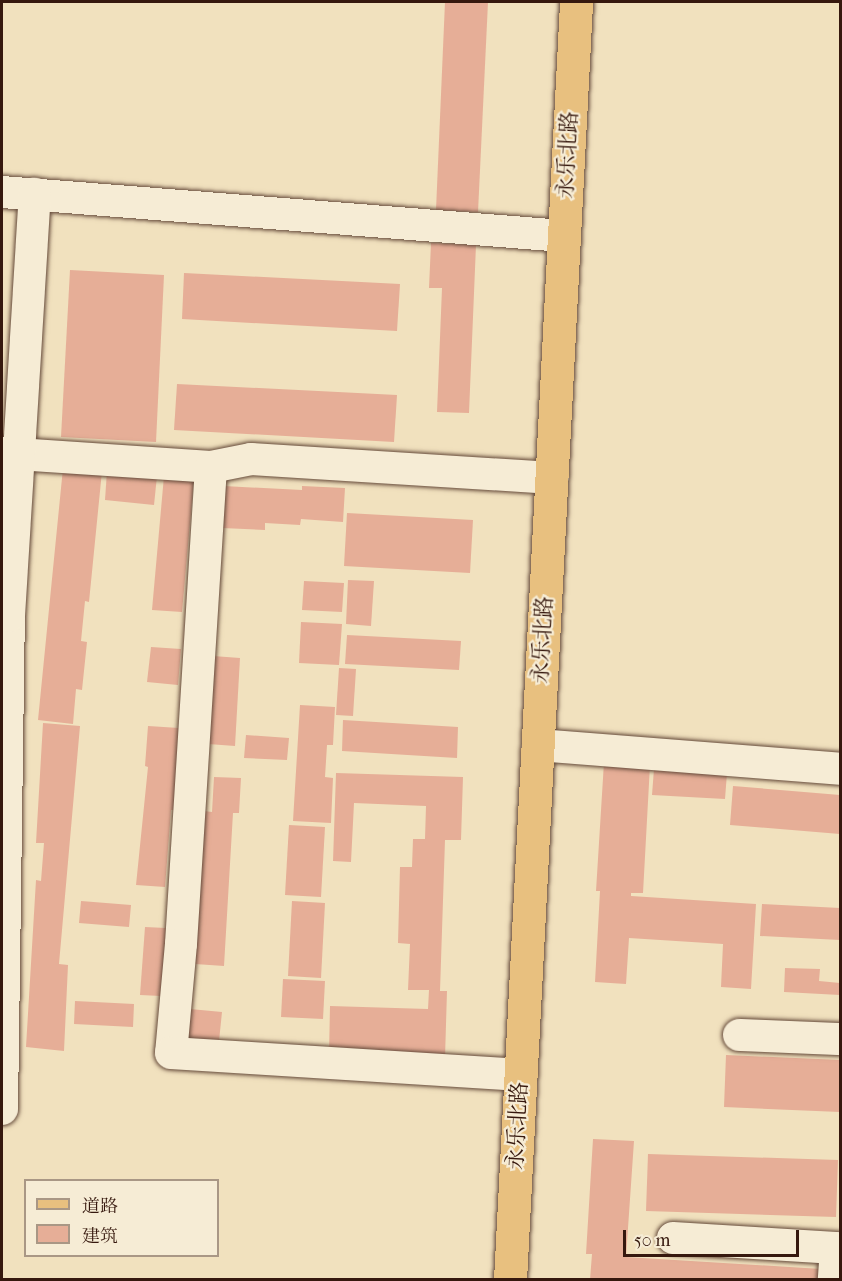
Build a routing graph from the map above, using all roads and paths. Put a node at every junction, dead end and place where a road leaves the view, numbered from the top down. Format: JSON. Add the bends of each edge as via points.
{"nodes":[{"id":1,"x":576,"y":2,"type":"edge"},
{"id":2,"x":2,"y":192,"type":"edge"},
{"id":3,"x":35,"y":194,"type":"junction"},
{"id":4,"x":564,"y":236,"type":"junction"},
{"id":5,"x":10,"y":454,"type":"edge"},
{"id":6,"x":211,"y":467,"type":"junction"},
{"id":7,"x":552,"y":478,"type":"junction"},
{"id":8,"x":5,"y":647,"type":"edge"},
{"id":9,"x":538,"y":745,"type":"junction"},
{"id":10,"x":840,"y":769,"type":"edge"},
{"id":11,"x":3,"y":933,"type":"edge"},
{"id":12,"x":739,"y":1035,"type":"dead end"},
{"id":13,"x":840,"y":1040,"type":"edge"},
{"id":14,"x":521,"y":1075,"type":"junction"},
{"id":15,"x":2,"y":1109,"type":"edge"},
{"id":16,"x":674,"y":1238,"type":"dead end"},
{"id":17,"x":510,"y":1280,"type":"edge"},
{"id":18,"x":834,"y":1280,"type":"edge"}],
"edges":[{"from":1,"to":4,"type":"main road","name":"永乐北路"},
{"from":2,"to":3,"type":"street"},
{"from":3,"to":4,"type":"street"},
{"from":3,"to":5,"type":"street"},
{"from":4,"to":7,"type":"main road","name":"永乐北路"},
{"from":5,"to":6,"type":"street"},
{"from":5,"to":8,"type":"street"},
{"from":6,"to":7,"type":"street","via":[[251,459]]},
{"from":6,"to":14,"type":"street","via":[[171,1053]]},
{"from":7,"to":9,"type":"main road","name":"永乐北路"},
{"from":8,"to":11,"type":"street"},
{"from":9,"to":10,"type":"street"},
{"from":9,"to":14,"type":"main road","name":"永乐北路"},
{"from":11,"to":15,"type":"street"},
{"from":12,"to":13,"type":"street"},
{"from":14,"to":17,"type":"main road","name":"永乐北路"},
{"from":16,"to":18,"type":"street","via":[[836,1248]]}]}
